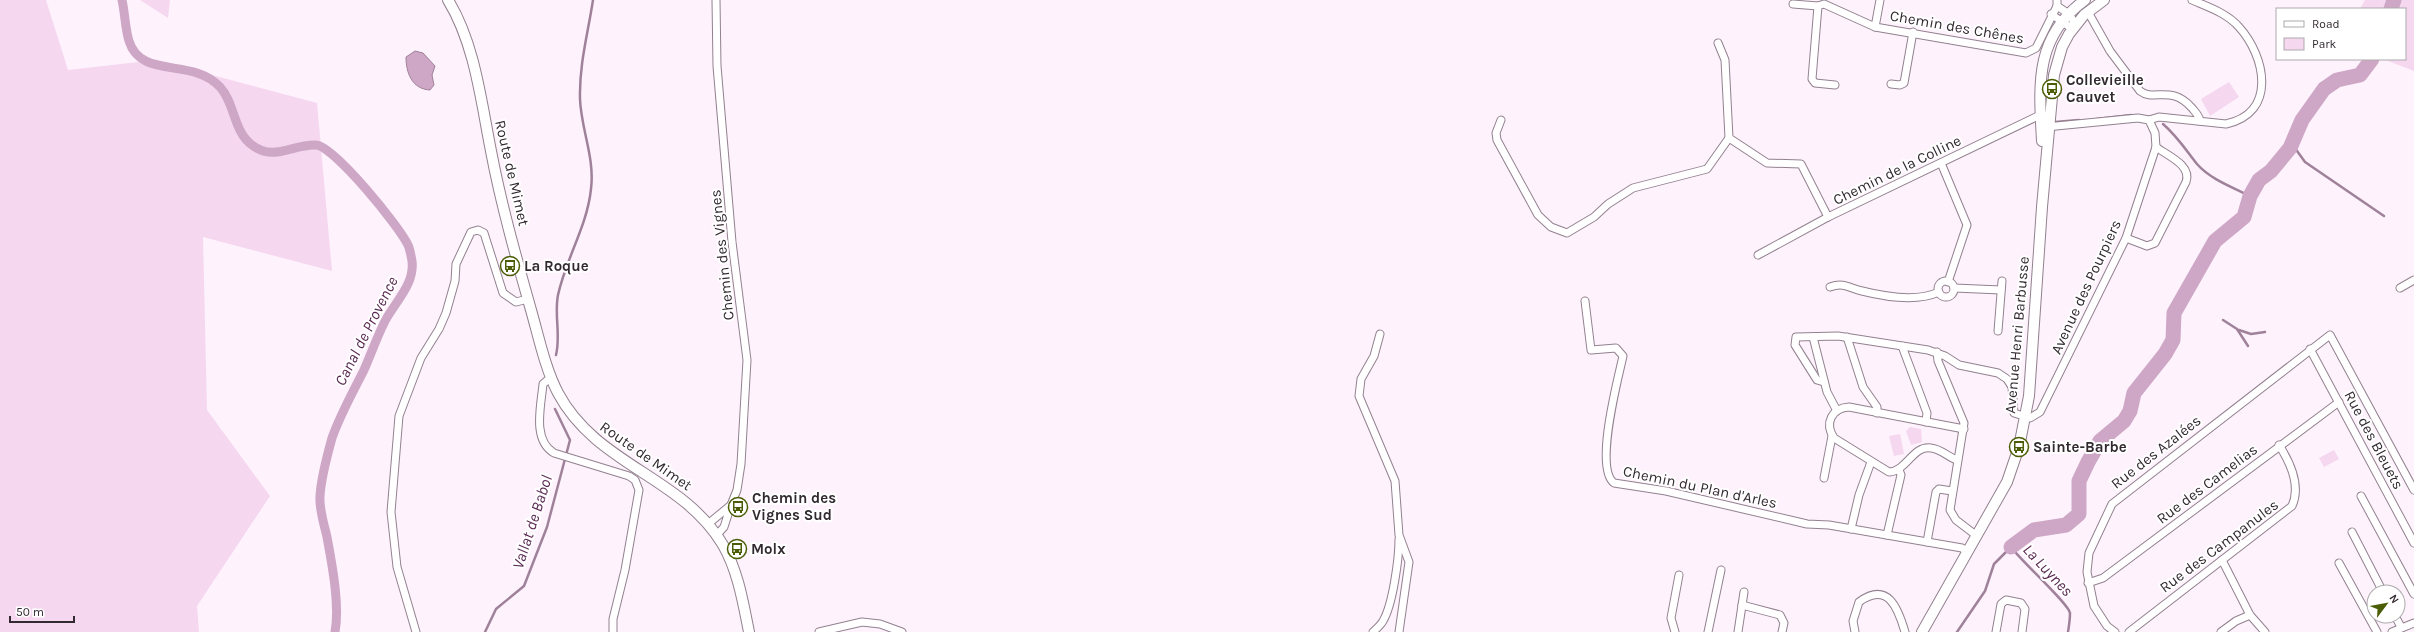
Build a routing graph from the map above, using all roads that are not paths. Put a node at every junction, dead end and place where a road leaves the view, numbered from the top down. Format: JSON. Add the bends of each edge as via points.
{"nodes":[{"id":1,"x":448,"y":0,"type":"edge"},
{"id":2,"x":716,"y":0,"type":"edge"},
{"id":3,"x":1880,"y":0,"type":"edge"},
{"id":4,"x":2085,"y":0,"type":"edge"},
{"id":5,"x":2104,"y":0,"type":"edge"},
{"id":6,"x":2192,"y":0,"type":"edge"},
{"id":7,"x":2057,"y":3,"type":"edge"},
{"id":8,"x":1793,"y":4,"type":"dead end"},
{"id":9,"x":1821,"y":5,"type":"junction"},
{"id":10,"x":2088,"y":12,"type":"junction"},
{"id":11,"x":2051,"y":14,"type":"junction"},
{"id":12,"x":2069,"y":14,"type":"junction"},
{"id":13,"x":2062,"y":22,"type":"junction"},
{"id":14,"x":2076,"y":25,"type":"junction"},
{"id":15,"x":1875,"y":27,"type":"junction"},
{"id":16,"x":1913,"y":32,"type":"junction"},
{"id":17,"x":1718,"y":43,"type":"dead end"},
{"id":18,"x":1891,"y":84,"type":"dead end"},
{"id":19,"x":1835,"y":85,"type":"dead end"},
{"id":20,"x":2045,"y":115,"type":"junction"},
{"id":21,"x":1500,"y":120,"type":"dead end"},
{"id":22,"x":2149,"y":120,"type":"junction"},
{"id":23,"x":2200,"y":121,"type":"junction"},
{"id":24,"x":2045,"y":127,"type":"junction"},
{"id":25,"x":1729,"y":138,"type":"junction"},
{"id":26,"x":2156,"y":147,"type":"junction"},
{"id":27,"x":1941,"y":163,"type":"junction"},
{"id":28,"x":1828,"y":217,"type":"junction"},
{"id":29,"x":2126,"y":238,"type":"junction"},
{"id":30,"x":1758,"y":255,"type":"dead end"},
{"id":31,"x":2414,"y":280,"type":"edge"},
{"id":32,"x":2002,"y":281,"type":"dead end"},
{"id":33,"x":1948,"y":282,"type":"junction"},
{"id":34,"x":1830,"y":287,"type":"dead end"},
{"id":35,"x":1954,"y":288,"type":"junction"},
{"id":36,"x":2400,"y":288,"type":"dead end"},
{"id":37,"x":2001,"y":290,"type":"junction"},
{"id":38,"x":1939,"y":292,"type":"junction"},
{"id":39,"x":528,"y":299,"type":"junction"},
{"id":40,"x":1585,"y":301,"type":"dead end"},
{"id":41,"x":1998,"y":331,"type":"dead end"},
{"id":42,"x":1380,"y":334,"type":"dead end"},
{"id":43,"x":1813,"y":337,"type":"junction"},
{"id":44,"x":1847,"y":337,"type":"junction"},
{"id":45,"x":1902,"y":346,"type":"junction"},
{"id":46,"x":2310,"y":349,"type":"junction"},
{"id":47,"x":1937,"y":352,"type":"junction"},
{"id":48,"x":550,"y":378,"type":"junction"},
{"id":49,"x":1824,"y":382,"type":"junction"},
{"id":50,"x":2339,"y":402,"type":"junction"},
{"id":51,"x":1837,"y":411,"type":"junction"},
{"id":52,"x":1877,"y":413,"type":"junction"},
{"id":53,"x":2026,"y":418,"type":"junction"},
{"id":54,"x":1926,"y":422,"type":"junction"},
{"id":55,"x":1964,"y":429,"type":"junction"},
{"id":56,"x":1832,"y":436,"type":"junction"},
{"id":57,"x":2280,"y":445,"type":"junction"},
{"id":58,"x":1957,"y":460,"type":"junction"},
{"id":59,"x":1871,"y":462,"type":"junction"},
{"id":60,"x":1899,"y":470,"type":"junction"},
{"id":61,"x":1824,"y":478,"type":"dead end"},
{"id":62,"x":2414,"y":490,"type":"edge"},
{"id":63,"x":1952,"y":491,"type":"junction"},
{"id":64,"x":2360,"y":496,"type":"dead end"},
{"id":65,"x":731,"y":505,"type":"junction"},
{"id":66,"x":708,"y":524,"type":"junction"},
{"id":67,"x":1851,"y":529,"type":"junction"},
{"id":68,"x":2352,"y":532,"type":"dead end"},
{"id":69,"x":1399,"y":535,"type":"junction"},
{"id":70,"x":1887,"y":535,"type":"junction"},
{"id":71,"x":716,"y":536,"type":"junction"},
{"id":72,"x":1977,"y":536,"type":"junction"},
{"id":73,"x":1927,"y":542,"type":"junction"},
{"id":74,"x":2414,"y":543,"type":"edge"},
{"id":75,"x":1968,"y":552,"type":"junction"},
{"id":76,"x":2222,"y":560,"type":"junction"},
{"id":77,"x":2340,"y":563,"type":"dead end"},
{"id":78,"x":1721,"y":570,"type":"dead end"},
{"id":79,"x":1679,"y":575,"type":"dead end"},
{"id":80,"x":2088,"y":583,"type":"junction"},
{"id":81,"x":2379,"y":584,"type":"edge"},
{"id":82,"x":1744,"y":592,"type":"dead end"},
{"id":83,"x":2414,"y":594,"type":"edge"},
{"id":84,"x":1742,"y":605,"type":"junction"},
{"id":85,"x":2250,"y":615,"type":"junction"},
{"id":86,"x":2414,"y":623,"type":"edge"},
{"id":87,"x":2399,"y":624,"type":"edge"},
{"id":88,"x":2401,"y":627,"type":"junction"},
{"id":89,"x":1674,"y":631,"type":"edge"},
{"id":90,"x":416,"y":632,"type":"edge"},
{"id":91,"x":613,"y":632,"type":"edge"},
{"id":92,"x":749,"y":632,"type":"edge"},
{"id":93,"x":819,"y":632,"type":"edge"},
{"id":94,"x":902,"y":632,"type":"edge"},
{"id":95,"x":1373,"y":632,"type":"edge"},
{"id":96,"x":1399,"y":632,"type":"edge"},
{"id":97,"x":1708,"y":632,"type":"edge"},
{"id":98,"x":1738,"y":632,"type":"edge"},
{"id":99,"x":1782,"y":632,"type":"edge"},
{"id":100,"x":1855,"y":632,"type":"edge"},
{"id":101,"x":1905,"y":632,"type":"edge"},
{"id":102,"x":1922,"y":632,"type":"edge"},
{"id":103,"x":1996,"y":632,"type":"edge"},
{"id":104,"x":2022,"y":632,"type":"edge"},
{"id":105,"x":2115,"y":632,"type":"edge"},
{"id":106,"x":2129,"y":632,"type":"edge"},
{"id":107,"x":2221,"y":632,"type":"edge"},
{"id":108,"x":2265,"y":632,"type":"edge"},
{"id":109,"x":2377,"y":632,"type":"edge"},
{"id":110,"x":2392,"y":632,"type":"edge"}],
"edges":[{"from":1,"to":39,"type":"main road","name":"Route de Mimet","via":[[463,31],[471,56],[497,184]]},
{"from":2,"to":65,"type":"street","name":"Chemin des Vignes","via":[[717,66],[732,242],[747,360],[741,464],[737,490]]},
{"from":3,"to":15,"type":"street"},
{"from":4,"to":12,"type":"main road","name":"Avenue Henri Barbusse"},
{"from":5,"to":10,"type":"main road","name":"Avenue Henri Barbusse"},
{"from":6,"to":23,"type":"street","via":[[2224,14],[2239,26],[2252,43],[2263,81],[2258,99],[2243,118],[2226,124]]},
{"from":7,"to":11,"type":"street","name":"Chemin des Chênes"},
{"from":7,"to":12,"type":"street"},
{"from":8,"to":9,"type":"street","name":"Chemin des Chênes"},
{"from":9,"to":15,"type":"street","name":"Chemin des Chênes"},
{"from":9,"to":19,"type":"street","via":[[1812,79],[1815,83]]},
{"from":10,"to":14,"type":"main road","name":"Avenue Henri Barbusse"},
{"from":10,"to":23,"type":"street","via":[[2110,50],[2140,90],[2147,94],[2167,94],[2180,98],[2198,115]]},
{"from":11,"to":13,"type":"street"},
{"from":11,"to":16,"type":"street","name":"Chemin des Chênes","via":[[2036,48],[2029,53]]},
{"from":12,"to":13,"type":"main road","name":"Avenue Henri Barbusse"},
{"from":12,"to":14,"type":"street"},
{"from":13,"to":14,"type":"street","via":[[2068,26]]},
{"from":13,"to":20,"type":"main road","name":"Avenue Henri Barbusse","via":[[2050,41],[2040,71]]},
{"from":14,"to":20,"type":"main road","name":"Avenue Henri Barbusse","via":[[2062,47]]},
{"from":15,"to":16,"type":"street","name":"Chemin des Chênes"},
{"from":16,"to":18,"type":"street","via":[[1904,83]]},
{"from":17,"to":25,"type":"street","via":[[1725,60]]},
{"from":20,"to":24,"type":"main road","name":"Avenue Henri Barbusse"},
{"from":20,"to":27,"type":"street","name":"Chemin de la Colline"},
{"from":21,"to":25,"type":"street","via":[[1496,133],[1497,140],[1538,215],[1552,227],[1567,233],[1633,188],[1707,169]]},
{"from":22,"to":23,"type":"street","via":[[2159,117]]},
{"from":22,"to":24,"type":"street","via":[[2138,118]]},
{"from":22,"to":26,"type":"street","name":"Avenue des Pourpiers","via":[[2155,133]]},
{"from":24,"to":53,"type":"main road","name":"Avenue Henri Barbusse","via":[[2042,207]]},
{"from":25,"to":28,"type":"street","via":[[1767,163],[1801,164]]},
{"from":26,"to":29,"type":"street","name":"Avenue des Pourpiers"},
{"from":26,"to":29,"type":"street","via":[[2184,166],[2188,175],[2186,182],[2155,243],[2147,246]]},
{"from":27,"to":28,"type":"street","name":"Chemin de la Colline"},
{"from":27,"to":33,"type":"street","via":[[1967,225]]},
{"from":28,"to":30,"type":"street","name":"Chemin de la Colline"},
{"from":29,"to":53,"type":"street","name":"Avenue des Pourpiers","via":[[2040,412]]},
{"from":31,"to":36,"type":"street"},
{"from":32,"to":37,"type":"street"},
{"from":33,"to":35,"type":"street"},
{"from":33,"to":38,"type":"street","via":[[1939,285]]},
{"from":34,"to":38,"type":"street","via":[[1844,284],[1862,291],[1920,298]]},
{"from":35,"to":37,"type":"street"},
{"from":35,"to":38,"type":"street","via":[[1952,294],[1947,297]]},
{"from":37,"to":41,"type":"street"},
{"from":39,"to":48,"type":"main road","name":"Route de Mimet"},
{"from":39,"to":90,"type":"street","via":[[516,302],[503,293],[486,238],[478,230],[471,232],[456,264],[455,281],[446,313],[421,358],[399,416],[390,512],[397,567]]},
{"from":40,"to":67,"type":"street","name":"Chemin du Plan d'Arles","via":[[1591,350],[1616,348],[1623,356],[1606,435],[1608,475],[1611,481],[1666,491],[1807,524]]},
{"from":42,"to":69,"type":"street","via":[[1374,356],[1362,379],[1359,396],[1395,481]]},
{"from":43,"to":44,"type":"street"},
{"from":43,"to":49,"type":"street"},
{"from":43,"to":49,"type":"street","via":[[1798,336],[1794,342],[1817,380]]},
{"from":44,"to":45,"type":"street"},
{"from":44,"to":52,"type":"street","via":[[1862,388],[1877,407]]},
{"from":45,"to":47,"type":"street"},
{"from":45,"to":54,"type":"street","via":[[1927,413]]},
{"from":46,"to":50,"type":"street","name":"Rue des Bleuets"},
{"from":46,"to":62,"type":"street","name":"Rue des Azalées","via":[[2330,335]]},
{"from":46,"to":80,"type":"street","name":"Rue des Azalées","via":[[2115,500],[2089,553]]},
{"from":47,"to":53,"type":"street","via":[[1959,365],[2003,376],[2012,387],[2014,413]]},
{"from":47,"to":55,"type":"street","via":[[1938,361],[1962,417]]},
{"from":48,"to":66,"type":"main road","name":"Route de Mimet","via":[[571,414],[589,436],[680,497]]},
{"from":48,"to":91,"type":"street","via":[[543,384],[540,414],[541,440],[546,448],[629,476],[635,480],[639,490],[625,570],[613,619]]},
{"from":49,"to":51,"type":"street"},
{"from":50,"to":57,"type":"street","name":"Rue des Camelias"},
{"from":50,"to":74,"type":"street","name":"Rue des Bleuets"},
{"from":51,"to":52,"type":"street","via":[[1849,407]]},
{"from":51,"to":56,"type":"street","via":[[1831,416],[1829,423]]},
{"from":52,"to":54,"type":"street"},
{"from":53,"to":72,"type":"main road","name":"Avenue Henri Barbusse","via":[[2007,482]]},
{"from":54,"to":55,"type":"street"},
{"from":55,"to":58,"type":"street"},
{"from":56,"to":59,"type":"street","via":[[1840,444]]},
{"from":56,"to":61,"type":"street"},
{"from":57,"to":76,"type":"street","name":"Rue des Campanules","via":[[2293,468],[2292,506]]},
{"from":57,"to":80,"type":"street","name":"Rue des Camelias","via":[[2103,578]]},
{"from":58,"to":60,"type":"street","via":[[1938,450],[1926,448],[1920,450]]},
{"from":58,"to":63,"type":"street"},
{"from":59,"to":60,"type":"street","via":[[1889,472]]},
{"from":59,"to":67,"type":"street","via":[[1858,494]]},
{"from":60,"to":70,"type":"street","via":[[1901,475]]},
{"from":63,"to":72,"type":"street","via":[[1950,510],[1956,520]]},
{"from":63,"to":73,"type":"street","via":[[1936,492]]},
{"from":64,"to":83,"type":"street"},
{"from":65,"to":66,"type":"street"},
{"from":65,"to":71,"type":"street","name":"Chemin des Vignes","via":[[724,527]]},
{"from":66,"to":71,"type":"main road","name":"Route de Mimet"},
{"from":67,"to":70,"type":"street","name":"Chemin du Plan d'Arles"},
{"from":68,"to":81,"type":"street"},
{"from":69,"to":95,"type":"street","via":[[1399,557],[1388,606],[1383,621]]},
{"from":69,"to":96,"type":"street","via":[[1409,562]]},
{"from":70,"to":73,"type":"street","name":"Chemin du Plan d'Arles"},
{"from":71,"to":92,"type":"main road","name":"Route de Mimet","via":[[733,566]]},
{"from":72,"to":75,"type":"main road","name":"Avenue Henri Barbusse"},
{"from":73,"to":75,"type":"street","name":"Chemin du Plan d'Arles","via":[[1962,548]]},
{"from":75,"to":102,"type":"main road","name":"Avenue Henri Barbusse"},
{"from":76,"to":85,"type":"street"},
{"from":76,"to":106,"type":"street","name":"Rue des Campanules"},
{"from":77,"to":109,"type":"street"},
{"from":78,"to":97,"type":"street"},
{"from":79,"to":89,"type":"street","via":[[1671,618]]},
{"from":80,"to":105,"type":"street","name":"Rue des Azalées","via":[[2100,616]]},
{"from":82,"to":84,"type":"street"},
{"from":84,"to":98,"type":"street"},
{"from":84,"to":99,"type":"street","via":[[1780,615],[1784,623]]},
{"from":85,"to":107,"type":"street"},
{"from":85,"to":108,"type":"street"},
{"from":86,"to":88,"type":"street"},
{"from":87,"to":88,"type":"street"},
{"from":88,"to":110,"type":"street"},
{"from":93,"to":94,"type":"street","via":[[862,622],[880,624]]},
{"from":100,"to":101,"type":"street","via":[[1853,621],[1859,602],[1871,595],[1892,600],[1898,609]]},
{"from":103,"to":104,"type":"street","via":[[2001,604],[2006,600],[2021,603],[2025,609]]}]}
